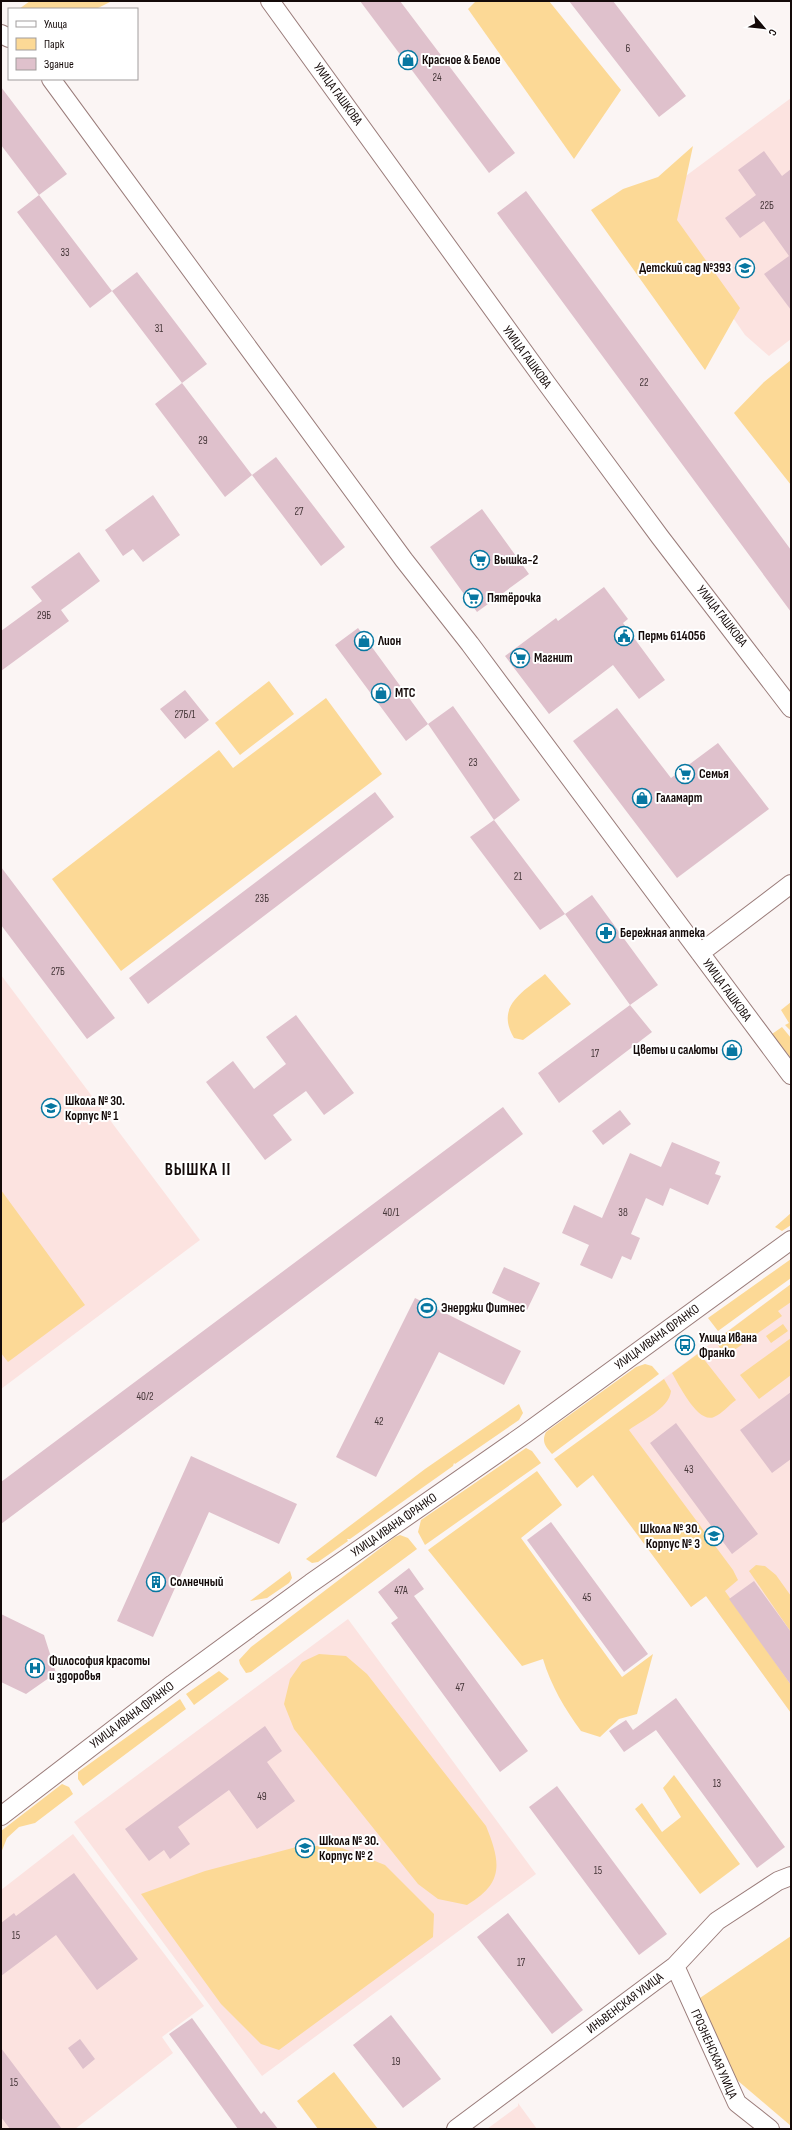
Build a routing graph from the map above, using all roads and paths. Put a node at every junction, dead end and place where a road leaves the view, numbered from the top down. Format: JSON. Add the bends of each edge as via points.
{"nodes":[{"id":1,"x":270,"y":1,"type":"edge"},
{"id":2,"x":52,"y":80,"type":"edge"},
{"id":3,"x":791,"y":708,"type":"edge"},
{"id":4,"x":791,"y":884,"type":"edge"},
{"id":5,"x":700,"y":953,"type":"junction"},
{"id":6,"x":791,"y":1075,"type":"edge"},
{"id":7,"x":791,"y":1240,"type":"edge"},
{"id":8,"x":1,"y":1816,"type":"edge"},
{"id":9,"x":791,"y":1876,"type":"edge"},
{"id":10,"x":675,"y":1966,"type":"junction"},
{"id":11,"x":456,"y":2129,"type":"edge"},
{"id":12,"x":770,"y":2129,"type":"edge"}],
"edges":[{"from":1,"to":3,"type":"street","name":"УЛИЦА ГАШКОВА","via":[[551,391]]},
{"from":2,"to":5,"type":"street","name":"УЛИЦА ГАШКОВА","via":[[404,560],[470,644]]},
{"from":4,"to":5,"type":"street"},
{"from":5,"to":6,"type":"street","name":"УЛИЦА ГАШКОВА"},
{"from":7,"to":8,"type":"street","name":"УЛИЦА ИВАНА ФРАНКО","via":[[525,1434],[317,1579],[173,1684]]},
{"from":9,"to":10,"type":"street","name":"ИНЬВЕНСКАЯ УЛИЦА","via":[[717,1921]]},
{"from":10,"to":11,"type":"street","name":"ИНЬВЕНСКАЯ УЛИЦА"},
{"from":10,"to":12,"type":"street","name":"ГРОЗНЕНСКАЯ УЛИЦА","via":[[737,2103]]}]}
